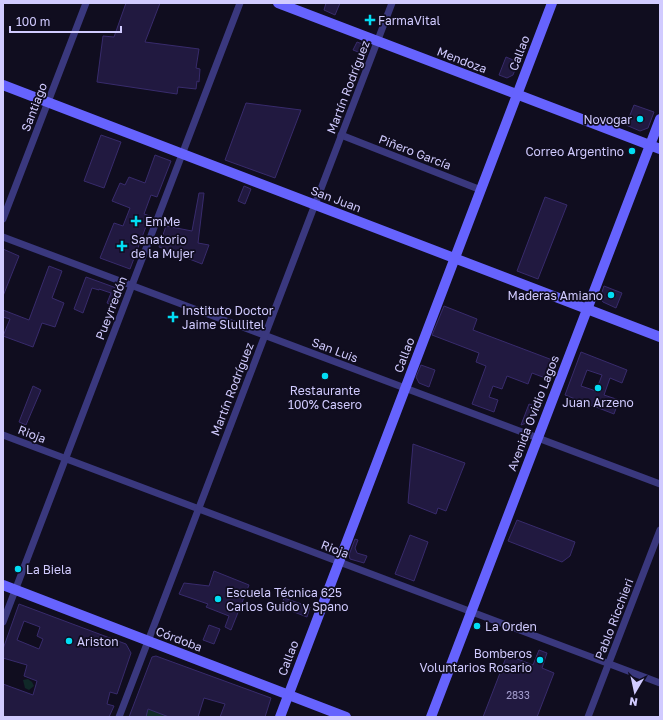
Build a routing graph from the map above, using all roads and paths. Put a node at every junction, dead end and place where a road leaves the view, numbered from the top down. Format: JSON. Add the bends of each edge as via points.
{"nodes":[{"id":1,"x":86,"y":3,"type":"edge"},
{"id":2,"x":240,"y":3,"type":"edge"},
{"id":3,"x":278,"y":3,"type":"edge"},
{"id":4,"x":392,"y":3,"type":"edge"},
{"id":5,"x":552,"y":3,"type":"edge"},
{"id":6,"x":377,"y":41,"type":"junction"},
{"id":7,"x":3,"y":85,"type":"edge"},
{"id":8,"x":517,"y":95,"type":"junction"},
{"id":9,"x":48,"y":102,"type":"junction"},
{"id":10,"x":660,"y":119,"type":"edge"},
{"id":11,"x":341,"y":135,"type":"junction"},
{"id":12,"x":650,"y":146,"type":"junction"},
{"id":13,"x":660,"y":149,"type":"edge"},
{"id":14,"x":182,"y":154,"type":"junction"},
{"id":15,"x":481,"y":190,"type":"junction"},
{"id":16,"x":315,"y":204,"type":"junction"},
{"id":17,"x":3,"y":219,"type":"edge"},
{"id":18,"x":3,"y":236,"type":"edge"},
{"id":19,"x":455,"y":258,"type":"junction"},
{"id":20,"x":132,"y":285,"type":"junction"},
{"id":21,"x":587,"y":309,"type":"junction"},
{"id":22,"x":264,"y":335,"type":"junction"},
{"id":23,"x":660,"y":337,"type":"edge"},
{"id":24,"x":405,"y":388,"type":"junction"},
{"id":25,"x":3,"y":435,"type":"edge"},
{"id":26,"x":538,"y":438,"type":"junction"},
{"id":27,"x":65,"y":459,"type":"junction"},
{"id":28,"x":660,"y":484,"type":"edge"},
{"id":29,"x":198,"y":509,"type":"junction"},
{"id":30,"x":660,"y":530,"type":"edge"},
{"id":31,"x":339,"y":562,"type":"junction"},
{"id":32,"x":3,"y":585,"type":"edge"},
{"id":33,"x":15,"y":590,"type":"junction"},
{"id":34,"x":471,"y":612,"type":"junction"},
{"id":35,"x":3,"y":622,"type":"edge"},
{"id":36,"x":147,"y":641,"type":"junction"},
{"id":37,"x":609,"y":664,"type":"junction"},
{"id":38,"x":660,"y":683,"type":"edge"},
{"id":39,"x":288,"y":695,"type":"junction"},
{"id":40,"x":119,"y":717,"type":"edge"},
{"id":41,"x":280,"y":717,"type":"edge"},
{"id":42,"x":346,"y":717,"type":"edge"},
{"id":43,"x":431,"y":717,"type":"edge"},
{"id":44,"x":588,"y":717,"type":"edge"}],
"edges":[{"from":1,"to":9,"type":"street","name":"Santiago"},
{"from":2,"to":14,"type":"street","name":"Pueyrredón"},
{"from":3,"to":6,"type":"main road","name":"Mendoza"},
{"from":4,"to":6,"type":"street","name":"Martín Rodríguez"},
{"from":5,"to":8,"type":"main road","name":"Callao"},
{"from":6,"to":8,"type":"main road","name":"Mendoza"},
{"from":6,"to":11,"type":"street","name":"Martín Rodríguez"},
{"from":7,"to":9,"type":"main road","name":"San Juan"},
{"from":8,"to":12,"type":"main road","name":"Mendoza"},
{"from":8,"to":15,"type":"main road","name":"Callao"},
{"from":9,"to":14,"type":"main road","name":"San Juan"},
{"from":9,"to":17,"type":"street","name":"Santiago"},
{"from":10,"to":12,"type":"main road","name":"Avenida Ovidio Lagos"},
{"from":11,"to":15,"type":"street","name":"Piñero García"},
{"from":11,"to":16,"type":"street","name":"Martín Rodríguez"},
{"from":12,"to":13,"type":"main road","name":"Mendoza"},
{"from":12,"to":21,"type":"main road","name":"Avenida Ovidio Lagos"},
{"from":14,"to":16,"type":"main road","name":"San Juan"},
{"from":14,"to":20,"type":"street","name":"Pueyrredón"},
{"from":15,"to":19,"type":"main road","name":"Callao"},
{"from":16,"to":19,"type":"main road","name":"San Juan"},
{"from":16,"to":22,"type":"street","name":"Martín Rodríguez"},
{"from":18,"to":20,"type":"street","name":"San Luis"},
{"from":19,"to":21,"type":"main road","name":"San Juan"},
{"from":19,"to":24,"type":"main road","name":"Callao"},
{"from":20,"to":22,"type":"street","name":"San Luis"},
{"from":20,"to":27,"type":"street","name":"Pueyrredón"},
{"from":21,"to":23,"type":"main road","name":"San Juan"},
{"from":21,"to":26,"type":"main road","name":"Avenida Ovidio Lagos"},
{"from":22,"to":24,"type":"street","name":"San Luis"},
{"from":22,"to":29,"type":"street","name":"Martín Rodríguez"},
{"from":24,"to":26,"type":"street","name":"San Luis"},
{"from":24,"to":31,"type":"main road","name":"Callao"},
{"from":25,"to":27,"type":"street","name":"Rioja"},
{"from":26,"to":28,"type":"street","name":"San Luis"},
{"from":26,"to":34,"type":"main road","name":"Avenida Ovidio Lagos"},
{"from":27,"to":29,"type":"street","name":"Rioja"},
{"from":27,"to":33,"type":"street","name":"Pueyrredón"},
{"from":29,"to":31,"type":"street","name":"Rioja"},
{"from":29,"to":36,"type":"street","name":"Martín Rodríguez"},
{"from":30,"to":37,"type":"street","name":"Pablo Ricchieri"},
{"from":31,"to":34,"type":"street","name":"Rioja"},
{"from":31,"to":39,"type":"main road","name":"Callao"},
{"from":32,"to":33,"type":"main road","name":"Córdoba"},
{"from":33,"to":35,"type":"street","name":"Pueyrredón"},
{"from":33,"to":36,"type":"main road","name":"Córdoba"},
{"from":34,"to":37,"type":"street","name":"Rioja"},
{"from":34,"to":43,"type":"main road","name":"Avenida Ovidio Lagos"},
{"from":36,"to":39,"type":"main road","name":"Córdoba"},
{"from":36,"to":40,"type":"street","name":"Martín Rodríguez"},
{"from":37,"to":38,"type":"street","name":"Rioja"},
{"from":37,"to":44,"type":"street","name":"Pablo Ricchieri"},
{"from":39,"to":41,"type":"main road","name":"Callao"},
{"from":39,"to":42,"type":"main road","name":"Córdoba"}]}
